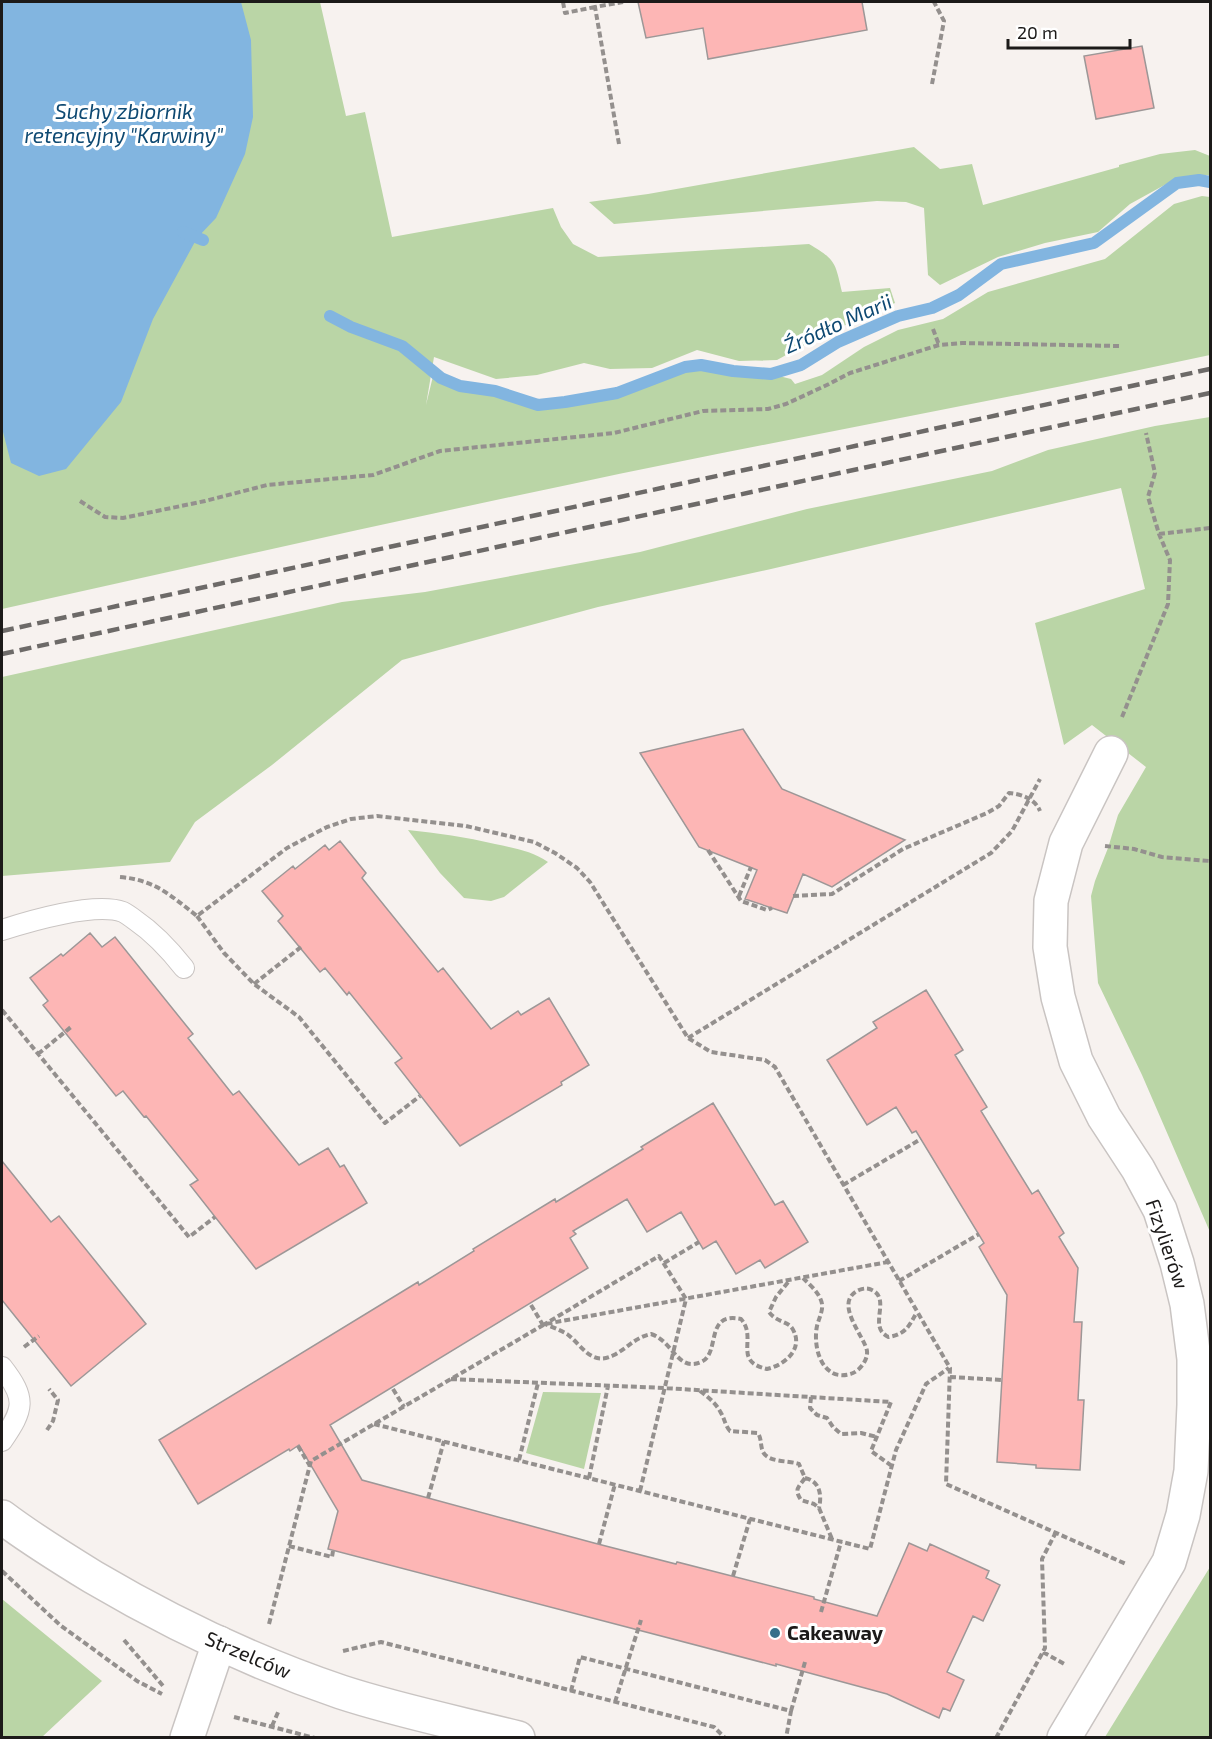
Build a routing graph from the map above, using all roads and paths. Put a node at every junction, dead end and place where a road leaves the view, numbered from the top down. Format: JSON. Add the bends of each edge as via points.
{"nodes":[{"id":1,"x":563,"y":2,"type":"edge"},
{"id":2,"x":623,"y":2,"type":"edge"},
{"id":3,"x":934,"y":2,"type":"edge"},
{"id":4,"x":595,"y":7,"type":"junction"},
{"id":5,"x":932,"y":84,"type":"dead end"},
{"id":6,"x":619,"y":144,"type":"dead end"},
{"id":7,"x":933,"y":330,"type":"dead end"},
{"id":8,"x":939,"y":345,"type":"junction"},
{"id":9,"x":1119,"y":346,"type":"dead end"},
{"id":10,"x":1146,"y":432,"type":"dead end"},
{"id":11,"x":81,"y":501,"type":"dead end"},
{"id":12,"x":1210,"y":528,"type":"edge"},
{"id":13,"x":1159,"y":534,"type":"junction"},
{"id":14,"x":1111,"y":753,"type":"joint"},
{"id":15,"x":1040,"y":779,"type":"dead end"},
{"id":16,"x":1030,"y":799,"type":"junction"},
{"id":17,"x":1041,"y":815,"type":"dead end"},
{"id":18,"x":1066,"y":843,"type":"junction"},
{"id":19,"x":708,"y":850,"type":"dead end"},
{"id":20,"x":1210,"y":861,"type":"edge"},
{"id":21,"x":751,"y":867,"type":"dead end"},
{"id":22,"x":115,"y":877,"type":"dead end"},
{"id":23,"x":793,"y":896,"type":"dead end"},
{"id":24,"x":738,"y":897,"type":"junction"},
{"id":25,"x":772,"y":908,"type":"dead end"},
{"id":26,"x":196,"y":916,"type":"junction"},
{"id":27,"x":2,"y":930,"type":"edge"},
{"id":28,"x":301,"y":947,"type":"dead end"},
{"id":29,"x":184,"y":968,"type":"dead end"},
{"id":30,"x":254,"y":984,"type":"junction"},
{"id":31,"x":2,"y":1010,"type":"edge"},
{"id":32,"x":71,"y":1027,"type":"dead end"},
{"id":33,"x":688,"y":1038,"type":"junction"},
{"id":34,"x":38,"y":1054,"type":"junction"},
{"id":35,"x":420,"y":1096,"type":"dead end"},
{"id":36,"x":921,"y":1139,"type":"dead end"},
{"id":37,"x":843,"y":1185,"type":"junction"},
{"id":38,"x":215,"y":1217,"type":"dead end"},
{"id":39,"x":979,"y":1234,"type":"dead end"},
{"id":40,"x":699,"y":1242,"type":"dead end"},
{"id":41,"x":888,"y":1262,"type":"junction"},
{"id":42,"x":664,"y":1263,"type":"junction"},
{"id":43,"x":802,"y":1278,"type":"junction"},
{"id":44,"x":791,"y":1280,"type":"junction"},
{"id":45,"x":899,"y":1281,"type":"junction"},
{"id":46,"x":686,"y":1299,"type":"junction"},
{"id":47,"x":531,"y":1305,"type":"dead end"},
{"id":48,"x":917,"y":1312,"type":"junction"},
{"id":49,"x":544,"y":1325,"type":"junction"},
{"id":50,"x":39,"y":1335,"type":"dead end"},
{"id":51,"x":674,"y":1351,"type":"junction"},
{"id":52,"x":19,"y":1352,"type":"dead end"},
{"id":53,"x":2,"y":1367,"type":"edge"},
{"id":54,"x":950,"y":1368,"type":"junction"},
{"id":55,"x":950,"y":1377,"type":"junction"},
{"id":56,"x":451,"y":1379,"type":"junction"},
{"id":57,"x":1002,"y":1380,"type":"dead end"},
{"id":58,"x":538,"y":1383,"type":"junction"},
{"id":59,"x":608,"y":1386,"type":"junction"},
{"id":60,"x":664,"y":1388,"type":"junction"},
{"id":61,"x":393,"y":1389,"type":"dead end"},
{"id":62,"x":699,"y":1390,"type":"junction"},
{"id":63,"x":811,"y":1397,"type":"junction"},
{"id":64,"x":404,"y":1407,"type":"junction"},
{"id":65,"x":374,"y":1424,"type":"junction"},
{"id":66,"x":877,"y":1437,"type":"junction"},
{"id":67,"x":2,"y":1441,"type":"edge"},
{"id":68,"x":444,"y":1441,"type":"junction"},
{"id":69,"x":298,"y":1446,"type":"dead end"},
{"id":70,"x":519,"y":1460,"type":"junction"},
{"id":71,"x":309,"y":1466,"type":"junction"},
{"id":72,"x":892,"y":1466,"type":"junction"},
{"id":73,"x":589,"y":1478,"type":"junction"},
{"id":74,"x":805,"y":1478,"type":"junction"},
{"id":75,"x":615,"y":1485,"type":"junction"},
{"id":76,"x":640,"y":1491,"type":"junction"},
{"id":77,"x":428,"y":1498,"type":"dead end"},
{"id":78,"x":819,"y":1508,"type":"junction"},
{"id":79,"x":2,"y":1517,"type":"edge"},
{"id":80,"x":750,"y":1519,"type":"junction"},
{"id":81,"x":1055,"y":1534,"type":"junction"},
{"id":82,"x":832,"y":1539,"type":"junction"},
{"id":83,"x":841,"y":1542,"type":"junction"},
{"id":84,"x":599,"y":1544,"type":"dead end"},
{"id":85,"x":289,"y":1546,"type":"junction"},
{"id":86,"x":333,"y":1551,"type":"dead end"},
{"id":87,"x":2,"y":1572,"type":"edge"},
{"id":88,"x":1124,"y":1574,"type":"dead end"},
{"id":89,"x":734,"y":1576,"type":"dead end"},
{"id":90,"x":821,"y":1612,"type":"dead end"},
{"id":91,"x":641,"y":1620,"type":"dead end"},
{"id":92,"x":267,"y":1634,"type":"dead end"},
{"id":93,"x":219,"y":1642,"type":"junction"},
{"id":94,"x":1043,"y":1652,"type":"junction"},
{"id":95,"x":335,"y":1653,"type":"dead end"},
{"id":96,"x":805,"y":1662,"type":"dead end"},
{"id":97,"x":626,"y":1668,"type":"junction"},
{"id":98,"x":1072,"y":1670,"type":"dead end"},
{"id":99,"x":571,"y":1691,"type":"junction"},
{"id":100,"x":615,"y":1702,"type":"junction"},
{"id":101,"x":791,"y":1711,"type":"junction"},
{"id":102,"x":192,"y":1723,"type":"edge"},
{"id":103,"x":300,"y":1736,"type":"edge"},
{"id":104,"x":315,"y":1737,"type":"edge"},
{"id":105,"x":518,"y":1737,"type":"edge"},
{"id":106,"x":725,"y":1737,"type":"edge"},
{"id":107,"x":786,"y":1737,"type":"edge"},
{"id":108,"x":996,"y":1737,"type":"edge"},
{"id":109,"x":1064,"y":1737,"type":"edge"}],
"edges":[{"from":1,"to":4,"type":"path","via":[[565,13]]},
{"from":2,"to":4,"type":"path"},
{"from":3,"to":5,"type":"path","via":[[944,21]]},
{"from":4,"to":6,"type":"path"},
{"from":7,"to":8,"type":"path"},
{"from":8,"to":9,"type":"path"},
{"from":8,"to":11,"type":"path","via":[[850,373],[768,409],[703,411],[614,433],[440,451],[373,475],[267,485],[123,518],[105,517]]},
{"from":10,"to":13,"type":"path","via":[[1155,473],[1148,497]]},
{"from":12,"to":13,"type":"path"},
{"from":13,"to":14,"type":"path","via":[[1170,560],[1168,603],[1113,739]]},
{"from":14,"to":18,"type":"street","name":"Fizylierów"},
{"from":15,"to":16,"type":"path"},
{"from":16,"to":17,"type":"path"},
{"from":16,"to":23,"type":"path","via":[[1009,793],[987,813],[903,849],[832,894]]},
{"from":16,"to":33,"type":"path","via":[[1012,831],[991,853]]},
{"from":18,"to":20,"type":"path"},
{"from":18,"to":109,"type":"street","name":"Fizylierów","via":[[1051,901],[1050,947],[1058,997],[1076,1060],[1104,1117],[1160,1210],[1187,1304],[1194,1359],[1194,1405],[1191,1471],[1169,1562]]},
{"from":19,"to":24,"type":"path"},
{"from":21,"to":24,"type":"path"},
{"from":22,"to":26,"type":"path","via":[[134,878],[160,887]]},
{"from":24,"to":25,"type":"path","via":[[767,910]]},
{"from":26,"to":30,"type":"path"},
{"from":26,"to":33,"type":"path","via":[[287,848],[351,819],[377,816],[466,826],[534,842],[577,868],[590,882]]},
{"from":27,"to":29,"type":"lane","via":[[92,909],[123,912],[146,927]]},
{"from":28,"to":30,"type":"path"},
{"from":30,"to":35,"type":"path","via":[[299,1017],[385,1123]]},
{"from":31,"to":34,"type":"path"},
{"from":32,"to":34,"type":"path"},
{"from":33,"to":37,"type":"path","via":[[711,1052],[765,1060],[774,1066]]},
{"from":34,"to":38,"type":"path","via":[[189,1237]]},
{"from":36,"to":37,"type":"path"},
{"from":37,"to":41,"type":"path"},
{"from":39,"to":45,"type":"path"},
{"from":40,"to":42,"type":"path"},
{"from":41,"to":43,"type":"path"},
{"from":41,"to":45,"type":"path"},
{"from":42,"to":46,"type":"path"},
{"from":42,"to":49,"type":"path","via":[[659,1256]]},
{"from":43,"to":44,"type":"path"},
{"from":43,"to":48,"type":"path","via":[[820,1296],[822,1305],[816,1337],[818,1352],[831,1372],[841,1375],[860,1369],[866,1358],[867,1350],[850,1318],[850,1299],[855,1292],[870,1288],[876,1292],[880,1300],[879,1325],[889,1337],[900,1335]]},
{"from":44,"to":46,"type":"path"},
{"from":44,"to":51,"type":"path","via":[[769,1312],[793,1330],[794,1350],[784,1363],[767,1369],[753,1364],[747,1356],[748,1331],[741,1319],[734,1318],[718,1325],[710,1354],[700,1363],[686,1364]]},
{"from":45,"to":48,"type":"path"},
{"from":46,"to":49,"type":"path"},
{"from":46,"to":51,"type":"path"},
{"from":47,"to":49,"type":"path"},
{"from":48,"to":54,"type":"path"},
{"from":49,"to":51,"type":"path","via":[[566,1333],[595,1358],[611,1357],[633,1340],[651,1334]]},
{"from":49,"to":56,"type":"path"},
{"from":50,"to":52,"type":"path"},
{"from":51,"to":60,"type":"path"},
{"from":53,"to":67,"type":"lane","via":[[20,1397],[17,1418]]},
{"from":54,"to":55,"type":"path"},
{"from":54,"to":72,"type":"path","via":[[926,1384]]},
{"from":55,"to":57,"type":"path"},
{"from":55,"to":81,"type":"path","via":[[946,1484]]},
{"from":56,"to":58,"type":"path"},
{"from":56,"to":64,"type":"path"},
{"from":58,"to":59,"type":"path"},
{"from":58,"to":70,"type":"path"},
{"from":59,"to":60,"type":"path"},
{"from":59,"to":73,"type":"path"},
{"from":60,"to":62,"type":"path"},
{"from":60,"to":76,"type":"path"},
{"from":61,"to":64,"type":"path"},
{"from":62,"to":63,"type":"path"},
{"from":62,"to":74,"type":"path","via":[[720,1410],[730,1431],[758,1434],[764,1455],[799,1464]]},
{"from":63,"to":66,"type":"path","via":[[810,1408],[827,1418],[841,1434]]},
{"from":63,"to":66,"type":"path","via":[[891,1402]]},
{"from":64,"to":65,"type":"path"},
{"from":65,"to":68,"type":"path"},
{"from":65,"to":71,"type":"path","via":[[311,1461]]},
{"from":66,"to":72,"type":"path","via":[[871,1451]]},
{"from":68,"to":70,"type":"path"},
{"from":68,"to":77,"type":"path"},
{"from":69,"to":71,"type":"path"},
{"from":70,"to":73,"type":"path"},
{"from":71,"to":85,"type":"path"},
{"from":72,"to":83,"type":"path","via":[[870,1549]]},
{"from":73,"to":75,"type":"path"},
{"from":74,"to":78,"type":"path","via":[[816,1483],[821,1498]]},
{"from":74,"to":78,"type":"path","via":[[797,1494]]},
{"from":75,"to":76,"type":"path"},
{"from":75,"to":84,"type":"path"},
{"from":76,"to":80,"type":"path"},
{"from":78,"to":82,"type":"path"},
{"from":79,"to":93,"type":"street","name":"Strzelców","via":[[49,1551],[121,1593],[168,1620]]},
{"from":80,"to":82,"type":"path"},
{"from":80,"to":89,"type":"path"},
{"from":81,"to":88,"type":"path","via":[[1128,1565]]},
{"from":81,"to":94,"type":"path","via":[[1042,1559],[1046,1648]]},
{"from":82,"to":83,"type":"path"},
{"from":83,"to":90,"type":"path"},
{"from":85,"to":86,"type":"path","via":[[332,1557]]},
{"from":85,"to":92,"type":"path"},
{"from":87,"to":102,"type":"path","via":[[60,1625],[137,1681],[176,1701]]},
{"from":91,"to":97,"type":"path"},
{"from":93,"to":102,"type":"street"},
{"from":93,"to":105,"type":"street","name":"Strzelców","via":[[342,1692],[419,1715]]},
{"from":94,"to":98,"type":"path"},
{"from":94,"to":108,"type":"path"},
{"from":95,"to":99,"type":"path","via":[[381,1642]]},
{"from":96,"to":101,"type":"path"},
{"from":97,"to":99,"type":"path","via":[[580,1657]]},
{"from":97,"to":100,"type":"path"},
{"from":97,"to":101,"type":"path"},
{"from":99,"to":100,"type":"path"},
{"from":100,"to":106,"type":"path","via":[[714,1727]]},
{"from":101,"to":107,"type":"path"},
{"from":102,"to":103,"type":"path"},
{"from":103,"to":104,"type":"path"}]}
